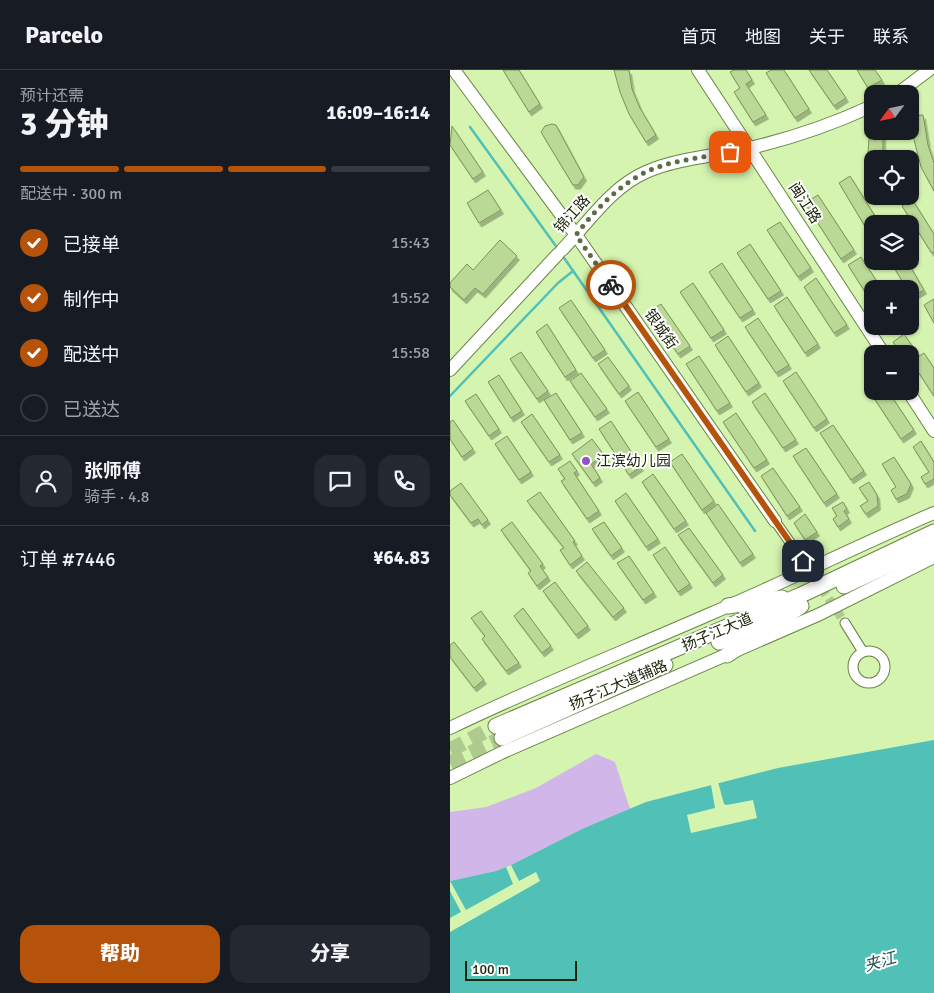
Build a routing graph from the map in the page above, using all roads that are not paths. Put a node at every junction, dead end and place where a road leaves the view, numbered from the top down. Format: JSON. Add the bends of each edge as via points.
{"nodes":[{"id":1,"x":454,"y":70,"type":"edge"},
{"id":2,"x":698,"y":70,"type":"edge"},
{"id":3,"x":929,"y":70,"type":"edge"},
{"id":4,"x":909,"y":85,"type":"edge"},
{"id":5,"x":864,"y":110,"type":"edge"},
{"id":6,"x":750,"y":148,"type":"junction"},
{"id":7,"x":576,"y":235,"type":"junction"},
{"id":8,"x":878,"y":345,"type":"edge"},
{"id":9,"x":450,"y":370,"type":"edge"},
{"id":10,"x":914,"y":400,"type":"edge"},
{"id":11,"x":934,"y":431,"type":"edge"},
{"id":12,"x":934,"y":513,"type":"edge"},
{"id":13,"x":776,"y":522,"type":"joint"},
{"id":14,"x":932,"y":535,"type":"edge"},
{"id":15,"x":934,"y":557,"type":"edge"},
{"id":16,"x":803,"y":561,"type":"tunnel mouth"},
{"id":17,"x":801,"y":601,"type":"junction"},
{"id":18,"x":728,"y":606,"type":"junction"},
{"id":19,"x":845,"y":623,"type":"tunnel mouth"},
{"id":20,"x":864,"y":652,"type":"dead end"},
{"id":21,"x":727,"y":655,"type":"junction"},
{"id":22,"x":450,"y":728,"type":"edge"},
{"id":23,"x":499,"y":732,"type":"tunnel mouth"},
{"id":24,"x":450,"y":778,"type":"edge"}],
"edges":[{"from":1,"to":7,"type":"street","name":"银城街"},
{"from":2,"to":6,"type":"street","name":"闽江路"},
{"from":3,"to":4,"type":"street"},
{"from":5,"to":6,"type":"street","name":"锦江路","via":[[828,126]]},
{"from":6,"to":7,"type":"street","name":"锦江路","via":[[646,172],[600,207]]},
{"from":6,"to":8,"type":"street","name":"闽江路"},
{"from":7,"to":9,"type":"street","name":"锦江路"},
{"from":7,"to":13,"type":"street","name":"银城街"},
{"from":10,"to":11,"type":"street"},
{"from":12,"to":18,"type":"street","name":"扬子江大道辅路"},
{"from":13,"to":16,"type":"street","name":"银城街"},
{"from":14,"to":17,"type":"highway","name":"扬子江大道"},
{"from":15,"to":21,"type":"street","name":"扬子江大道辅路","via":[[820,614]]},
{"from":17,"to":18,"type":"highway"},
{"from":17,"to":21,"type":"highway"},
{"from":17,"to":23,"type":"highway","name":"扬子江大道"},
{"from":18,"to":22,"type":"street","name":"扬子江大道辅路"},
{"from":19,"to":20,"type":"street"},
{"from":21,"to":24,"type":"street","name":"扬子江大道辅路"}]}
